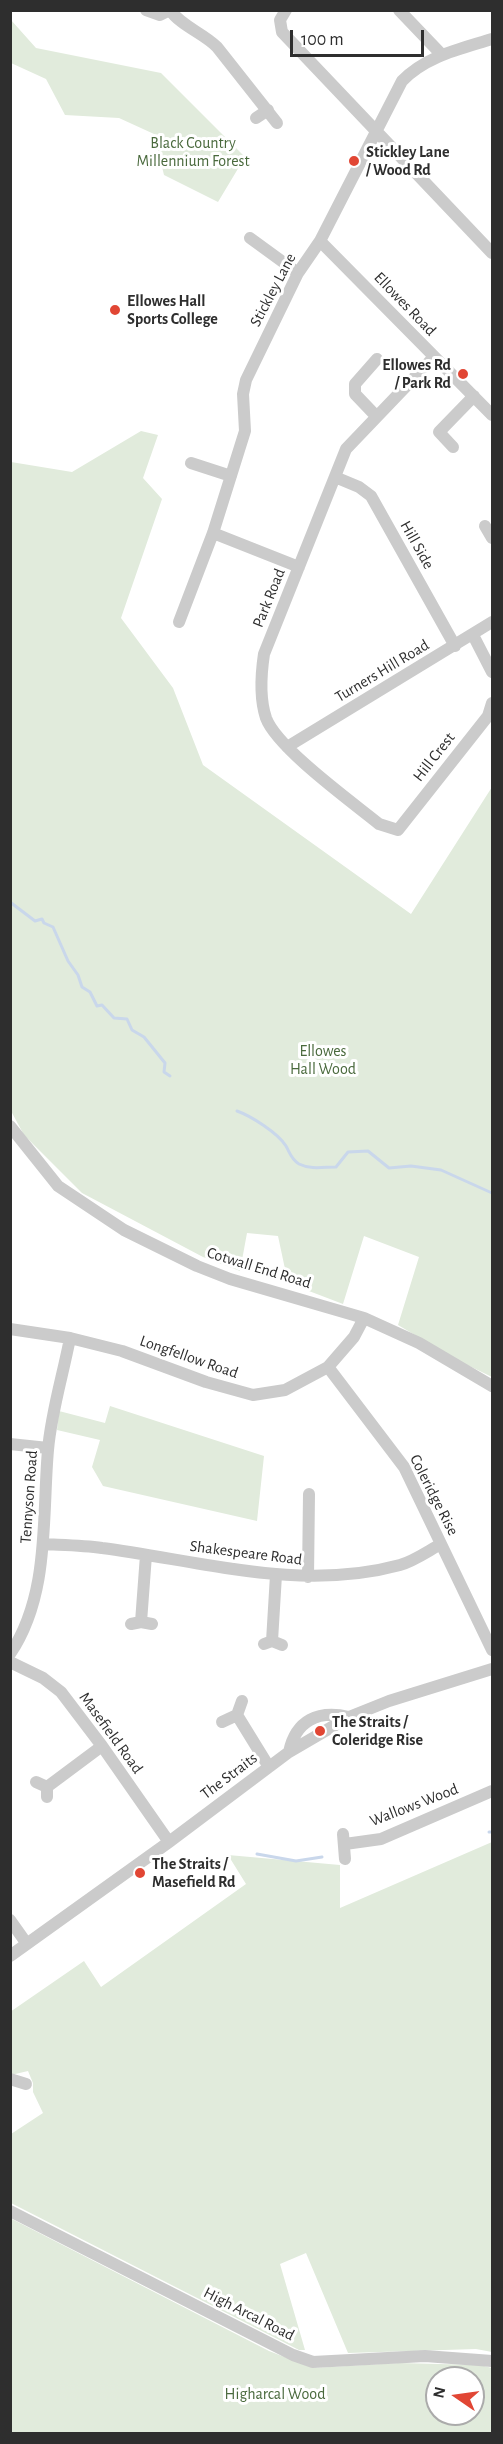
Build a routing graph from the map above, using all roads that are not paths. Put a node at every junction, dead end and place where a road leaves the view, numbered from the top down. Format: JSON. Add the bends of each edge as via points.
{"nodes":[{"id":1,"x":146,"y":10,"type":"edge"},
{"id":2,"x":170,"y":10,"type":"edge"},
{"id":3,"x":286,"y":10,"type":"edge"},
{"id":4,"x":399,"y":10,"type":"edge"},
{"id":5,"x":492,"y":39,"type":"edge"},
{"id":6,"x":442,"y":55,"type":"junction"},
{"id":7,"x":268,"y":110,"type":"junction"},
{"id":8,"x":256,"y":118,"type":"dead end"},
{"id":9,"x":277,"y":123,"type":"dead end"},
{"id":10,"x":376,"y":130,"type":"junction"},
{"id":11,"x":250,"y":238,"type":"dead end"},
{"id":12,"x":320,"y":242,"type":"junction"},
{"id":13,"x":492,"y":253,"type":"edge"},
{"id":14,"x":298,"y":273,"type":"junction"},
{"id":15,"x":434,"y":357,"type":"junction"},
{"id":16,"x":377,"y":359,"type":"dead end"},
{"id":17,"x":474,"y":396,"type":"junction"},
{"id":18,"x":376,"y":416,"type":"junction"},
{"id":19,"x":492,"y":416,"type":"edge"},
{"id":20,"x":453,"y":447,"type":"dead end"},
{"id":21,"x":191,"y":463,"type":"dead end"},
{"id":22,"x":231,"y":477,"type":"junction"},
{"id":23,"x":335,"y":477,"type":"junction"},
{"id":24,"x":485,"y":526,"type":"dead end"},
{"id":25,"x":213,"y":534,"type":"junction"},
{"id":26,"x":492,"y":538,"type":"edge"},
{"id":27,"x":299,"y":567,"type":"junction"},
{"id":28,"x":179,"y":622,"type":"dead end"},
{"id":29,"x":492,"y":622,"type":"edge"},
{"id":30,"x":473,"y":635,"type":"junction"},
{"id":31,"x":455,"y":646,"type":"junction"},
{"id":32,"x":492,"y":672,"type":"edge"},
{"id":33,"x":492,"y":703,"type":"edge"},
{"id":34,"x":287,"y":747,"type":"junction"},
{"id":35,"x":398,"y":830,"type":"joint"},
{"id":36,"x":10,"y":1126,"type":"edge"},
{"id":37,"x":364,"y":1318,"type":"junction"},
{"id":38,"x":10,"y":1329,"type":"edge"},
{"id":39,"x":70,"y":1338,"type":"junction"},
{"id":40,"x":328,"y":1367,"type":"junction"},
{"id":41,"x":492,"y":1386,"type":"edge"},
{"id":42,"x":10,"y":1444,"type":"edge"},
{"id":43,"x":48,"y":1448,"type":"junction"},
{"id":44,"x":309,"y":1494,"type":"dead end"},
{"id":45,"x":43,"y":1544,"type":"junction"},
{"id":46,"x":441,"y":1544,"type":"junction"},
{"id":47,"x":146,"y":1555,"type":"junction"},
{"id":48,"x":276,"y":1575,"type":"junction"},
{"id":49,"x":308,"y":1577,"type":"junction"},
{"id":50,"x":141,"y":1623,"type":"dead end"},
{"id":51,"x":273,"y":1643,"type":"dead end"},
{"id":52,"x":492,"y":1650,"type":"edge"},
{"id":53,"x":10,"y":1654,"type":"edge"},
{"id":54,"x":10,"y":1662,"type":"edge"},
{"id":55,"x":492,"y":1670,"type":"edge"},
{"id":56,"x":242,"y":1701,"type":"dead end"},
{"id":57,"x":237,"y":1715,"type":"junction"},
{"id":58,"x":222,"y":1722,"type":"dead end"},
{"id":59,"x":102,"y":1746,"type":"junction"},
{"id":60,"x":269,"y":1767,"type":"junction"},
{"id":61,"x":43,"y":1789,"type":"dead end"},
{"id":62,"x":492,"y":1791,"type":"edge"},
{"id":63,"x":169,"y":1842,"type":"junction"},
{"id":64,"x":345,"y":1858,"type":"dead end"},
{"id":65,"x":10,"y":1920,"type":"edge"},
{"id":66,"x":27,"y":1944,"type":"junction"},
{"id":67,"x":10,"y":1956,"type":"edge"},
{"id":68,"x":10,"y":2211,"type":"edge"},
{"id":69,"x":492,"y":2361,"type":"edge"}],
"edges":[{"from":1,"to":2,"type":"street","via":[[160,15]]},
{"from":2,"to":7,"type":"street","via":[[217,47]]},
{"from":3,"to":10,"type":"street","via":[[280,20],[282,32]]},
{"from":4,"to":6,"type":"street"},
{"from":5,"to":6,"type":"street","name":"Stickley Lane"},
{"from":6,"to":10,"type":"street","name":"Stickley Lane","via":[[413,70],[402,81]]},
{"from":7,"to":8,"type":"street"},
{"from":7,"to":9,"type":"street"},
{"from":10,"to":12,"type":"street","name":"Stickley Lane"},
{"from":10,"to":13,"type":"street"},
{"from":11,"to":14,"type":"street"},
{"from":12,"to":14,"type":"street","name":"Stickley Lane"},
{"from":12,"to":15,"type":"street","name":"Ellowes Road"},
{"from":14,"to":22,"type":"street","name":"Stickley Lane","via":[[246,380],[245,431]]},
{"from":15,"to":17,"type":"street","name":"Ellowes Road"},
{"from":15,"to":18,"type":"street","name":"Park Road"},
{"from":16,"to":18,"type":"street","via":[[355,384],[355,394]]},
{"from":17,"to":19,"type":"street","name":"Ellowes Road"},
{"from":17,"to":20,"type":"street","via":[[439,432]]},
{"from":18,"to":23,"type":"street","name":"Park Road","via":[[346,449]]},
{"from":21,"to":22,"type":"street"},
{"from":22,"to":25,"type":"street","name":"Stickley Lane"},
{"from":23,"to":27,"type":"street","name":"Park Road"},
{"from":23,"to":31,"type":"street","name":"Hill Side","via":[[371,496]]},
{"from":24,"to":26,"type":"street"},
{"from":25,"to":27,"type":"street"},
{"from":25,"to":28,"type":"street","name":"Stickley Lane"},
{"from":27,"to":34,"type":"street","name":"Park Road","via":[[264,654],[261,676],[267,719]]},
{"from":29,"to":30,"type":"street","name":"Turners Hill Road"},
{"from":30,"to":31,"type":"street","name":"Turners Hill Road"},
{"from":30,"to":32,"type":"street"},
{"from":31,"to":34,"type":"street","name":"Turners Hill Road"},
{"from":33,"to":35,"type":"street","name":"Hill Crest","via":[[488,716]]},
{"from":34,"to":35,"type":"street","name":"Park Road","via":[[379,824]]},
{"from":36,"to":37,"type":"street","name":"Cotwall End Road","via":[[58,1186],[124,1230],[230,1279]]},
{"from":37,"to":40,"type":"street","name":"Longfellow Road","via":[[354,1337]]},
{"from":37,"to":41,"type":"street","name":"Cotwall End Road","via":[[419,1343]]},
{"from":38,"to":39,"type":"street","name":"Longfellow Road"},
{"from":39,"to":40,"type":"street","name":"Longfellow Road","via":[[122,1351],[253,1395],[285,1390]]},
{"from":39,"to":43,"type":"street","name":"Tennyson Road"},
{"from":40,"to":46,"type":"street","name":"Coleridge Rise","via":[[404,1467]]},
{"from":42,"to":43,"type":"street"},
{"from":43,"to":45,"type":"street","name":"Tennyson Road"},
{"from":44,"to":49,"type":"street"},
{"from":45,"to":47,"type":"street","name":"Shakespeare Road"},
{"from":45,"to":53,"type":"street","name":"Tennyson Road","via":[[34,1605],[21,1639]]},
{"from":46,"to":49,"type":"street","name":"Shakespeare Road","via":[[403,1564]]},
{"from":46,"to":52,"type":"street","name":"Coleridge Rise"},
{"from":47,"to":48,"type":"street","name":"Shakespeare Road"},
{"from":47,"to":50,"type":"street"},
{"from":48,"to":49,"type":"street","name":"Shakespeare Road"},
{"from":48,"to":51,"type":"street"},
{"from":54,"to":59,"type":"street","name":"Masefield Road","via":[[54,1686]]},
{"from":55,"to":60,"type":"street","name":"The Straits","via":[[349,1717]]},
{"from":56,"to":57,"type":"street"},
{"from":57,"to":58,"type":"street"},
{"from":57,"to":60,"type":"street"},
{"from":59,"to":61,"type":"street"},
{"from":59,"to":63,"type":"street","name":"Masefield Road"},
{"from":60,"to":63,"type":"street","name":"The Straits"},
{"from":62,"to":64,"type":"street","name":"Wallows Wood","via":[[381,1839],[344,1839]]},
{"from":63,"to":66,"type":"street","name":"The Straits"},
{"from":65,"to":66,"type":"street"},
{"from":66,"to":67,"type":"street","name":"The Straits"},
{"from":68,"to":69,"type":"street","name":"High Arcal Road","via":[[313,2362],[425,2356]]}]}
